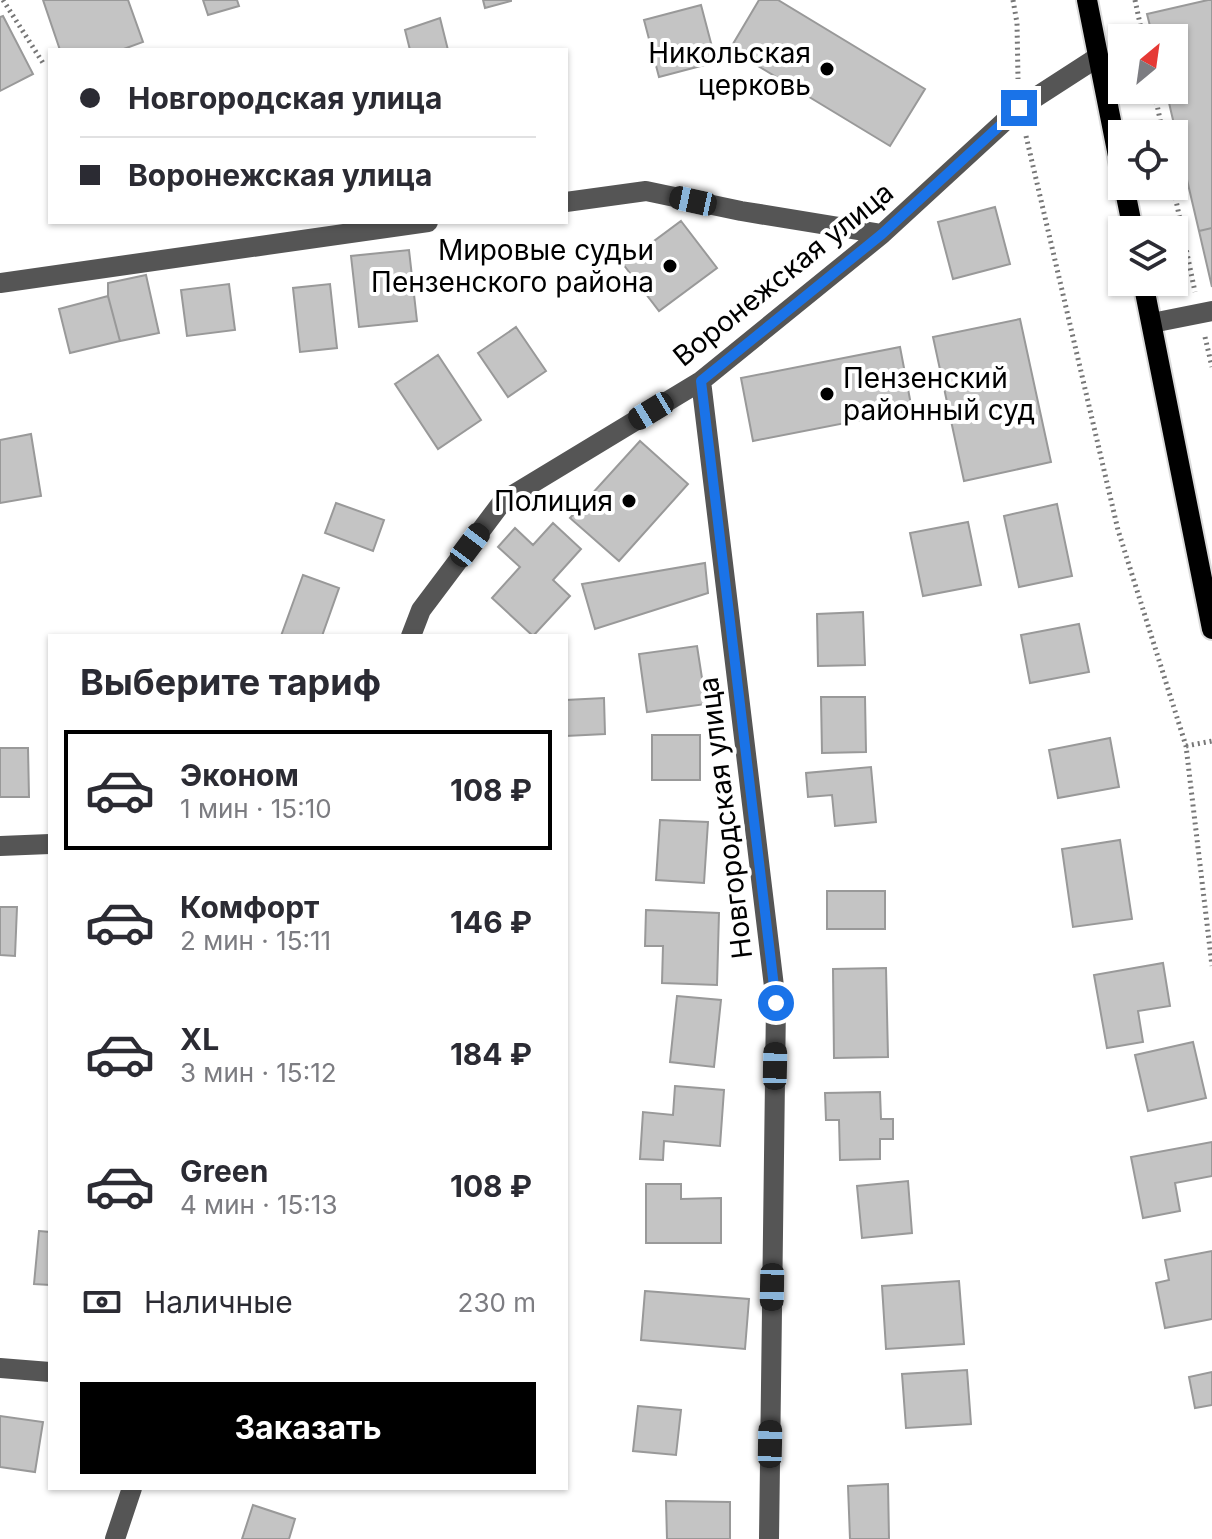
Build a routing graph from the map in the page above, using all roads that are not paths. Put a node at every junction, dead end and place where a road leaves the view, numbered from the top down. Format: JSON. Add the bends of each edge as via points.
{"nodes":[{"id":1,"x":1087,"y":0,"type":"edge"},
{"id":2,"x":1098,"y":57,"type":"junction"},
{"id":3,"x":1111,"y":120,"type":"edge"},
{"id":4,"x":568,"y":202,"type":"edge"},
{"id":5,"x":414,"y":224,"type":"edge"},
{"id":6,"x":882,"y":234,"type":"junction"},
{"id":7,"x":0,"y":283,"type":"edge"},
{"id":8,"x":1146,"y":296,"type":"edge"},
{"id":9,"x":1206,"y":312,"type":"edge"},
{"id":10,"x":1152,"y":323,"type":"junction"},
{"id":11,"x":701,"y":381,"type":"junction"},
{"id":12,"x":1212,"y":629,"type":"edge"},
{"id":13,"x":412,"y":634,"type":"edge"},
{"id":14,"x":48,"y":844,"type":"edge"},
{"id":15,"x":0,"y":846,"type":"edge"},
{"id":16,"x":0,"y":1368,"type":"edge"},
{"id":17,"x":48,"y":1372,"type":"edge"},
{"id":18,"x":131,"y":1490,"type":"edge"},
{"id":19,"x":115,"y":1539,"type":"edge"},
{"id":20,"x":769,"y":1539,"type":"edge"}],
"edges":[{"from":1,"to":2,"type":"main road"},
{"from":2,"to":3,"type":"main road"},
{"from":2,"to":6,"type":"street","name":"Воронежская улица","via":[[1019,108]]},
{"from":4,"to":6,"type":"street","via":[[646,191]]},
{"from":5,"to":7,"type":"street"},
{"from":6,"to":11,"type":"street","name":"Воронежская улица"},
{"from":8,"to":10,"type":"main road"},
{"from":9,"to":10,"type":"street"},
{"from":10,"to":12,"type":"main road"},
{"from":11,"to":13,"type":"street","name":"Воронежская улица","via":[[503,501],[421,610]]},
{"from":11,"to":20,"type":"street","name":"Новгородская улица","via":[[776,1003]]},
{"from":14,"to":15,"type":"street"},
{"from":16,"to":17,"type":"street"},
{"from":18,"to":19,"type":"street"}]}
